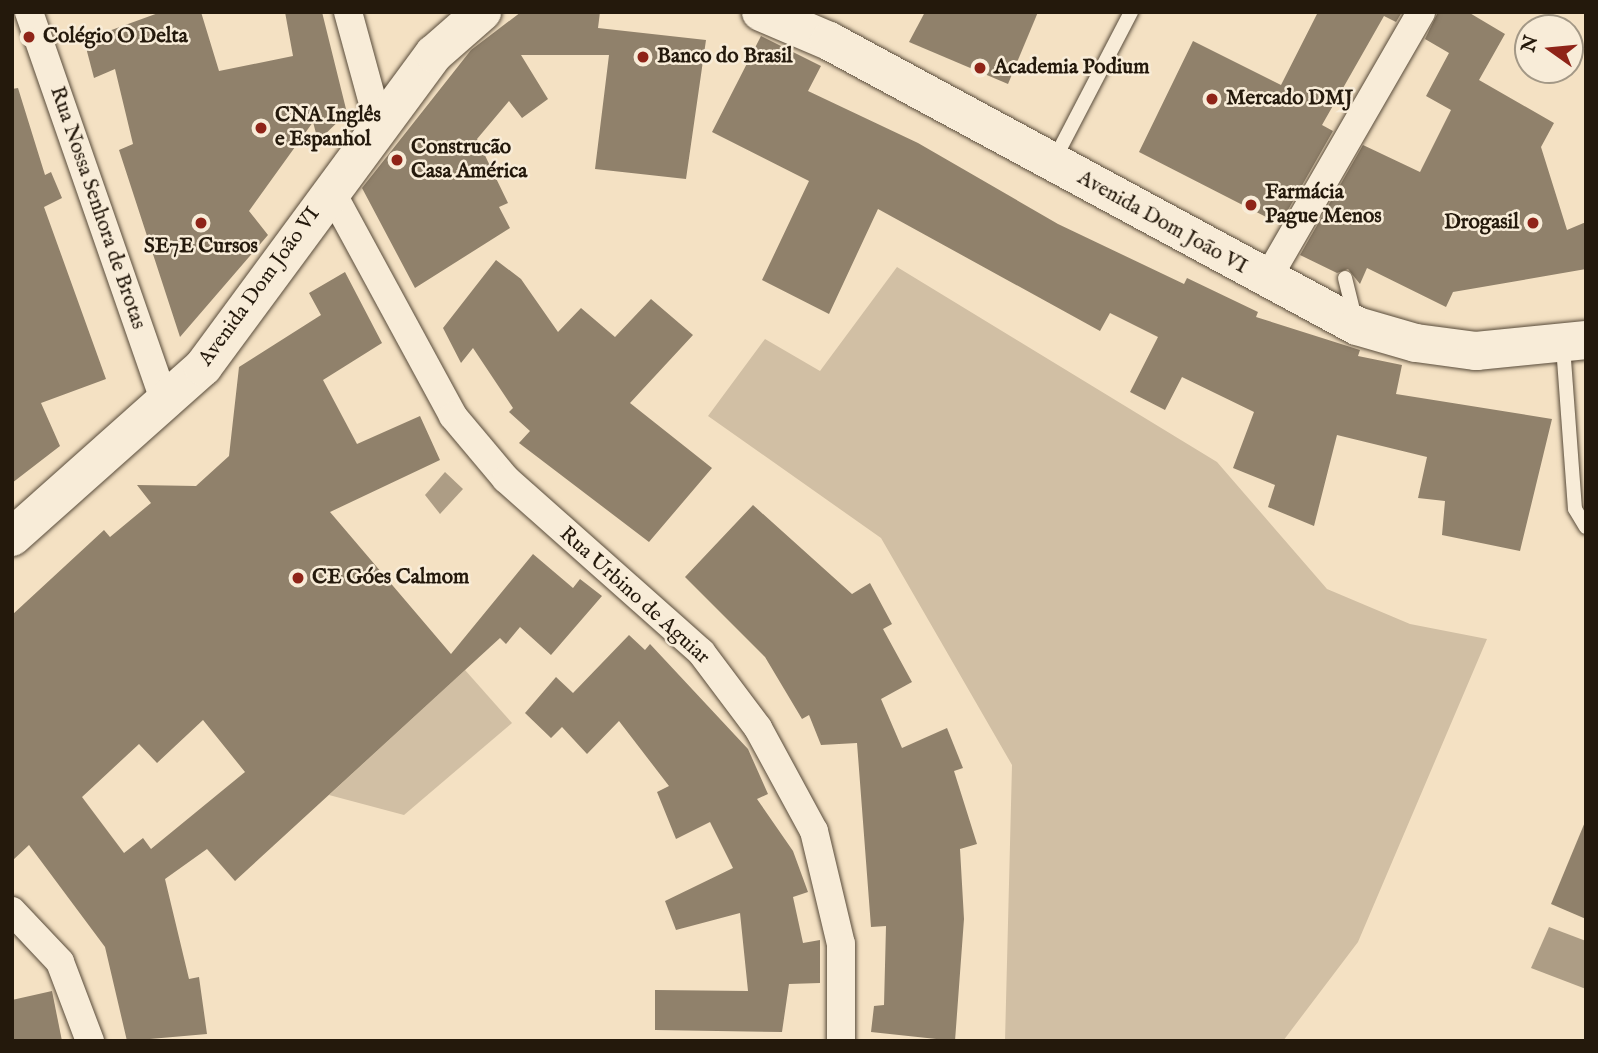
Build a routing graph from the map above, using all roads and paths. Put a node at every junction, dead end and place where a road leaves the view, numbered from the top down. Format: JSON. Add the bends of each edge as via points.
{"nodes":[{"id":1,"x":28,"y":12,"type":"edge"},
{"id":2,"x":348,"y":12,"type":"edge"},
{"id":3,"x":761,"y":12,"type":"edge"},
{"id":4,"x":1131,"y":12,"type":"edge"},
{"id":5,"x":1421,"y":12,"type":"edge"},
{"id":6,"x":480,"y":13,"type":"edge"},
{"id":7,"x":12,"y":18,"type":"edge"},
{"id":8,"x":797,"y":20,"type":"edge"},
{"id":9,"x":379,"y":125,"type":"junction"},
{"id":10,"x":1053,"y":163,"type":"junction"},
{"id":11,"x":331,"y":191,"type":"junction"},
{"id":12,"x":1345,"y":278,"type":"dead end"},
{"id":13,"x":1266,"y":281,"type":"junction"},
{"id":14,"x":1357,"y":326,"type":"junction"},
{"id":15,"x":1574,"y":343,"type":"edge"},
{"id":16,"x":165,"y":403,"type":"junction"},
{"id":17,"x":1586,"y":527,"type":"edge"},
{"id":18,"x":12,"y":537,"type":"edge"},
{"id":19,"x":12,"y":911,"type":"edge"},
{"id":20,"x":90,"y":1041,"type":"edge"},
{"id":21,"x":841,"y":1041,"type":"edge"}],
"edges":[{"from":1,"to":7,"type":"lane"},
{"from":1,"to":16,"type":"street","name":"Rua Nossa Senhora de Brotas"},
{"from":2,"to":9,"type":"street"},
{"from":3,"to":8,"type":"main road","name":"Avenida Dom João VI"},
{"from":4,"to":10,"type":"lane"},
{"from":5,"to":13,"type":"street"},
{"from":6,"to":9,"type":"main road","name":"Avenida Dom João VI","via":[[433,54]]},
{"from":8,"to":10,"type":"main road","name":"Avenida Dom João VI"},
{"from":9,"to":11,"type":"main road","name":"Avenida Dom João VI"},
{"from":10,"to":13,"type":"main road","name":"Avenida Dom João VI"},
{"from":11,"to":16,"type":"main road","name":"Avenida Dom João VI","via":[[237,326]]},
{"from":11,"to":21,"type":"street","name":"Rua Urbino de Aguiar","via":[[453,416],[506,479],[701,652],[758,728],[814,831],[841,944]]},
{"from":12,"to":14,"type":"lane"},
{"from":13,"to":14,"type":"main road","name":"Avenida Dom João VI"},
{"from":14,"to":15,"type":"main road","name":"Avenida Dom João VI","via":[[1416,343],[1476,351]]},
{"from":15,"to":17,"type":"lane","via":[[1575,509]]},
{"from":16,"to":18,"type":"main road","name":"Avenida Dom João VI"},
{"from":19,"to":20,"type":"street","via":[[60,962]]}]}
